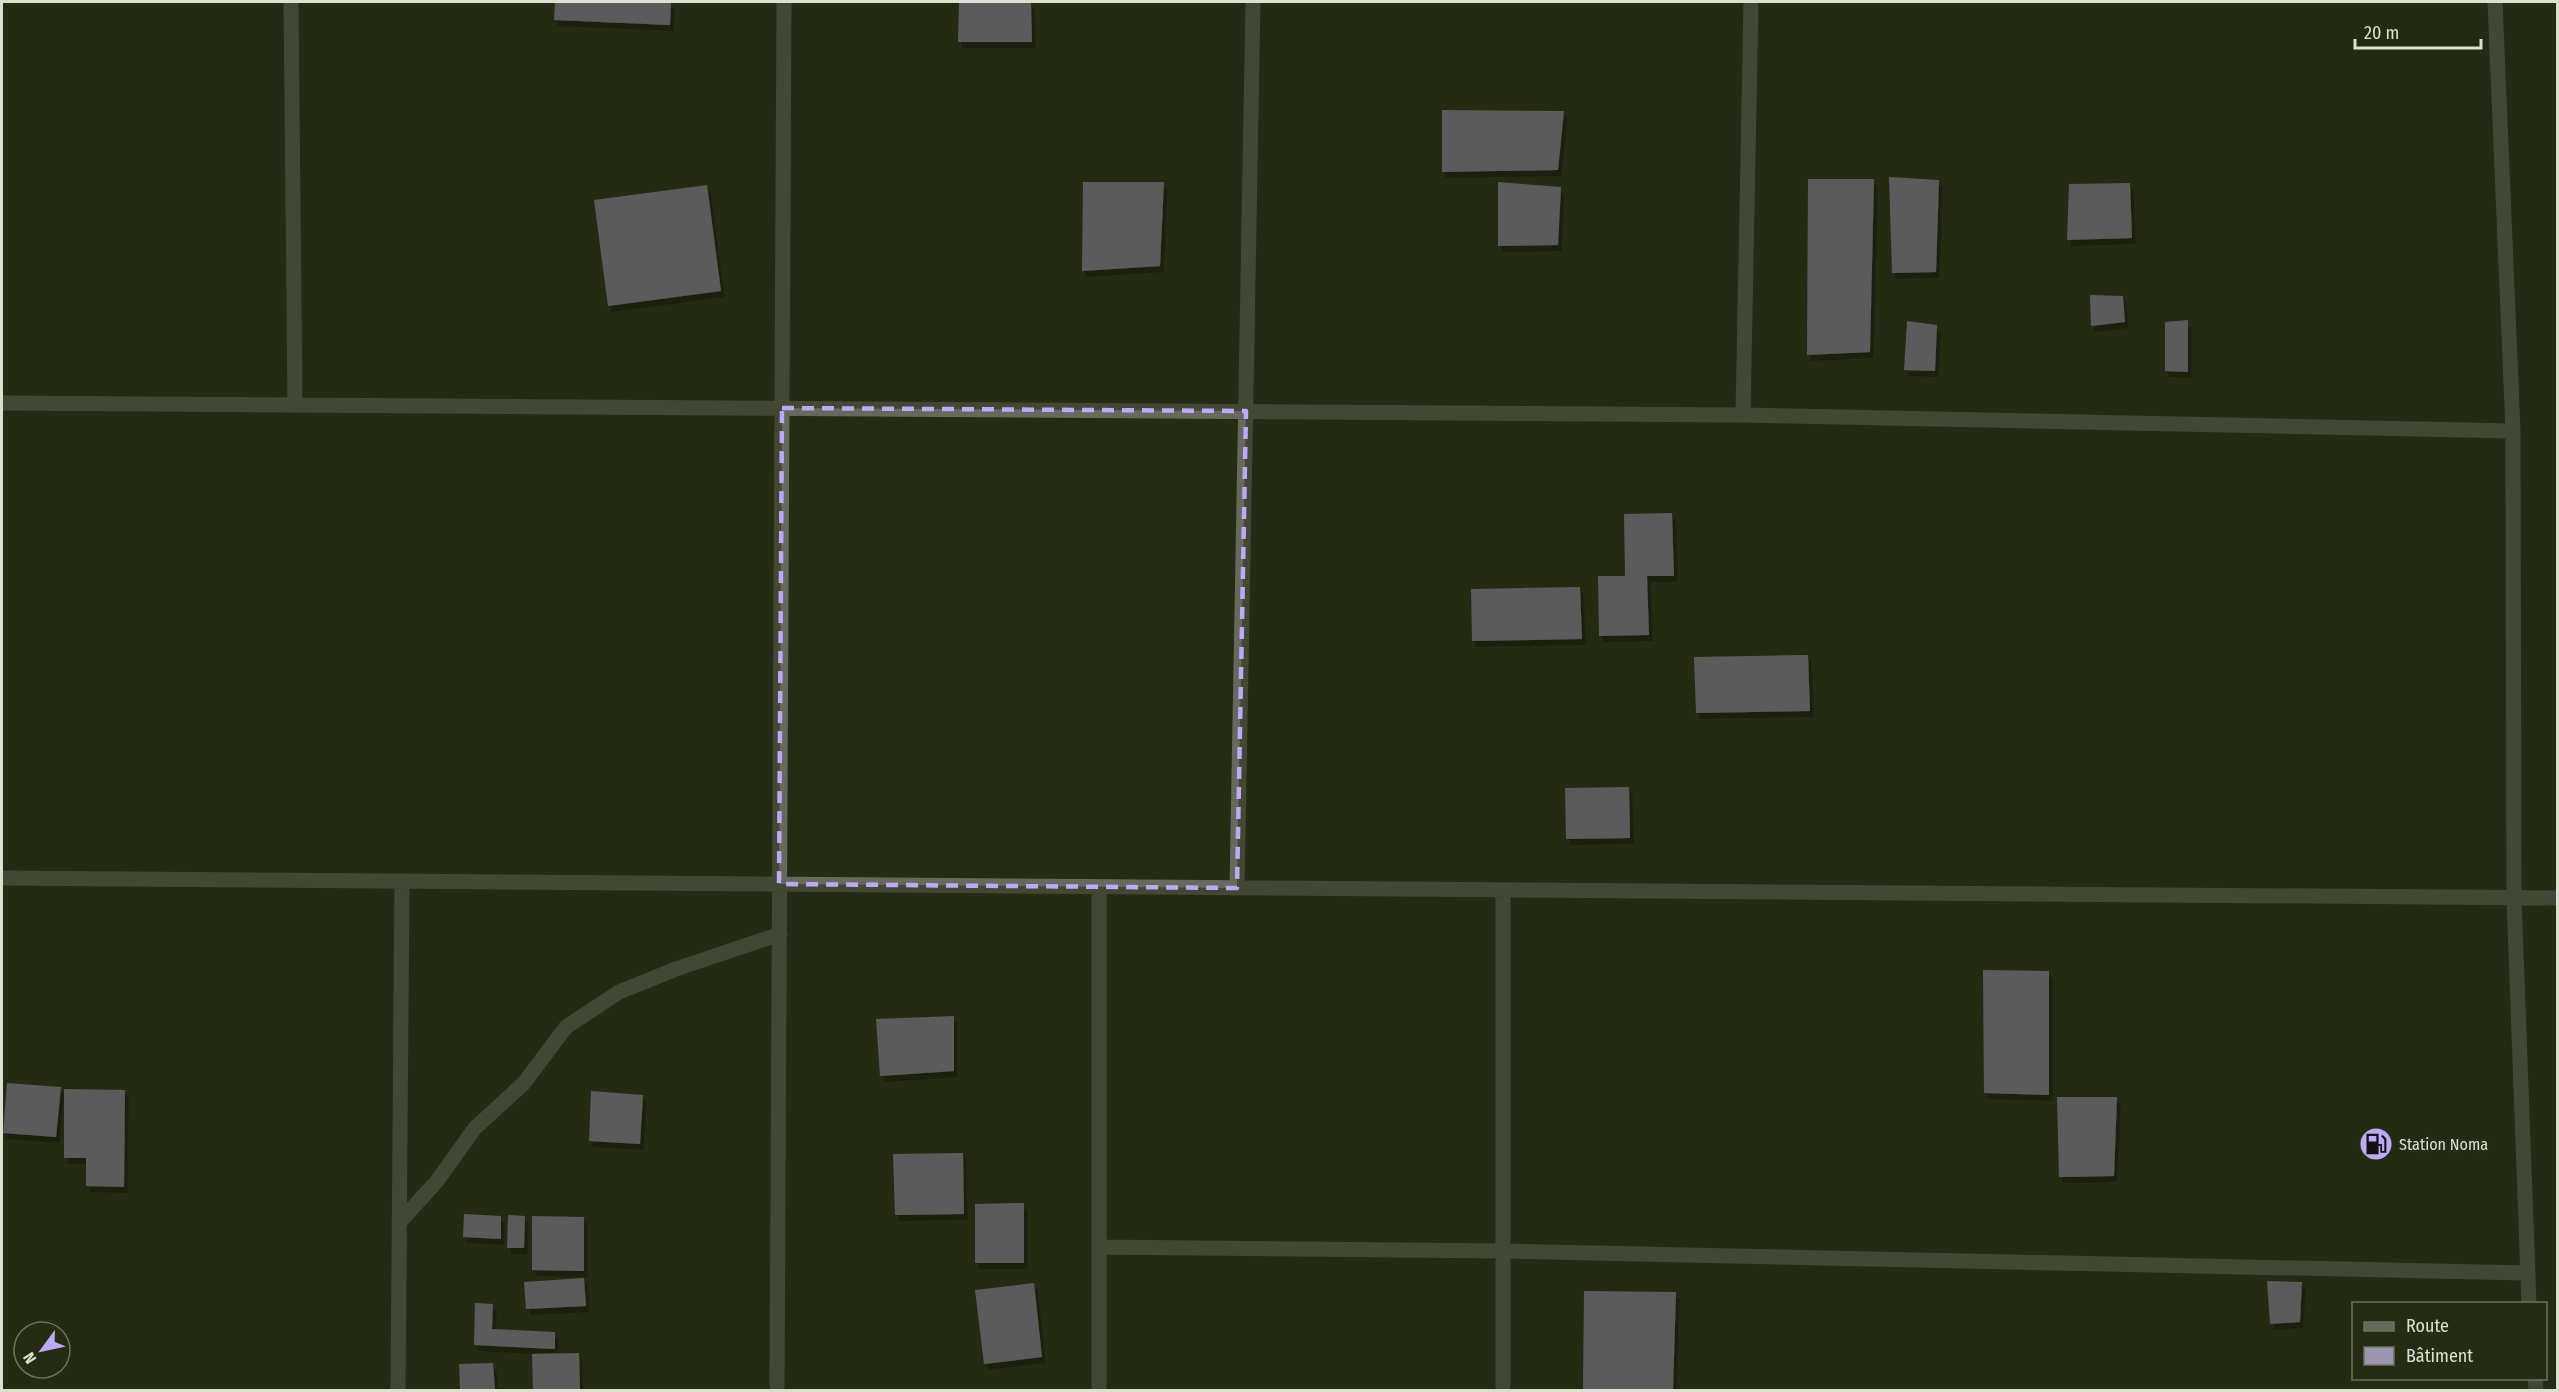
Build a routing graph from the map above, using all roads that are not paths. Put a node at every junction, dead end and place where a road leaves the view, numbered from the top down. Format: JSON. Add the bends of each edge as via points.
{"nodes":[{"id":1,"x":291,"y":2,"type":"edge"},
{"id":2,"x":784,"y":2,"type":"edge"},
{"id":3,"x":1253,"y":2,"type":"edge"},
{"id":4,"x":1751,"y":2,"type":"edge"},
{"id":5,"x":2494,"y":2,"type":"edge"},
{"id":6,"x":2,"y":403,"type":"edge"},
{"id":7,"x":295,"y":405,"type":"junction"},
{"id":8,"x":782,"y":408,"type":"junction"},
{"id":9,"x":1246,"y":411,"type":"junction"},
{"id":10,"x":1743,"y":415,"type":"junction"},
{"id":11,"x":2513,"y":431,"type":"junction"},
{"id":12,"x":2,"y":878,"type":"edge"},
{"id":13,"x":402,"y":881,"type":"junction"},
{"id":14,"x":779,"y":884,"type":"junction"},
{"id":15,"x":1100,"y":887,"type":"junction"},
{"id":16,"x":1237,"y":888,"type":"junction"},
{"id":17,"x":1503,"y":890,"type":"junction"},
{"id":18,"x":2514,"y":898,"type":"junction"},
{"id":19,"x":2558,"y":898,"type":"edge"},
{"id":20,"x":780,"y":934,"type":"junction"},
{"id":21,"x":399,"y":1223,"type":"junction"},
{"id":22,"x":1099,"y":1247,"type":"junction"},
{"id":23,"x":1503,"y":1251,"type":"junction"},
{"id":24,"x":2526,"y":1273,"type":"junction"},
{"id":25,"x":2529,"y":1302,"type":"edge"},
{"id":26,"x":398,"y":1390,"type":"edge"},
{"id":27,"x":777,"y":1390,"type":"edge"},
{"id":28,"x":1099,"y":1390,"type":"edge"},
{"id":29,"x":1503,"y":1390,"type":"edge"}],
"edges":[{"from":1,"to":7,"type":"street"},
{"from":2,"to":8,"type":"street"},
{"from":3,"to":9,"type":"street"},
{"from":4,"to":10,"type":"street"},
{"from":5,"to":11,"type":"street"},
{"from":6,"to":7,"type":"street"},
{"from":7,"to":8,"type":"street"},
{"from":8,"to":9,"type":"street"},
{"from":8,"to":14,"type":"street"},
{"from":9,"to":10,"type":"street"},
{"from":9,"to":16,"type":"street"},
{"from":10,"to":11,"type":"street"},
{"from":11,"to":18,"type":"street"},
{"from":12,"to":13,"type":"street"},
{"from":13,"to":14,"type":"street"},
{"from":13,"to":21,"type":"street"},
{"from":14,"to":15,"type":"street"},
{"from":14,"to":20,"type":"street"},
{"from":15,"to":16,"type":"street"},
{"from":15,"to":22,"type":"street"},
{"from":16,"to":17,"type":"street"},
{"from":17,"to":18,"type":"street"},
{"from":17,"to":23,"type":"street"},
{"from":18,"to":19,"type":"street"},
{"from":18,"to":24,"type":"street"},
{"from":20,"to":21,"type":"street","via":[[619,992],[566,1027],[524,1083],[475,1128],[437,1181]]},
{"from":20,"to":27,"type":"street"},
{"from":21,"to":26,"type":"street"},
{"from":22,"to":23,"type":"street"},
{"from":22,"to":28,"type":"street"},
{"from":23,"to":24,"type":"street"},
{"from":23,"to":29,"type":"street"},
{"from":24,"to":25,"type":"street"}]}
